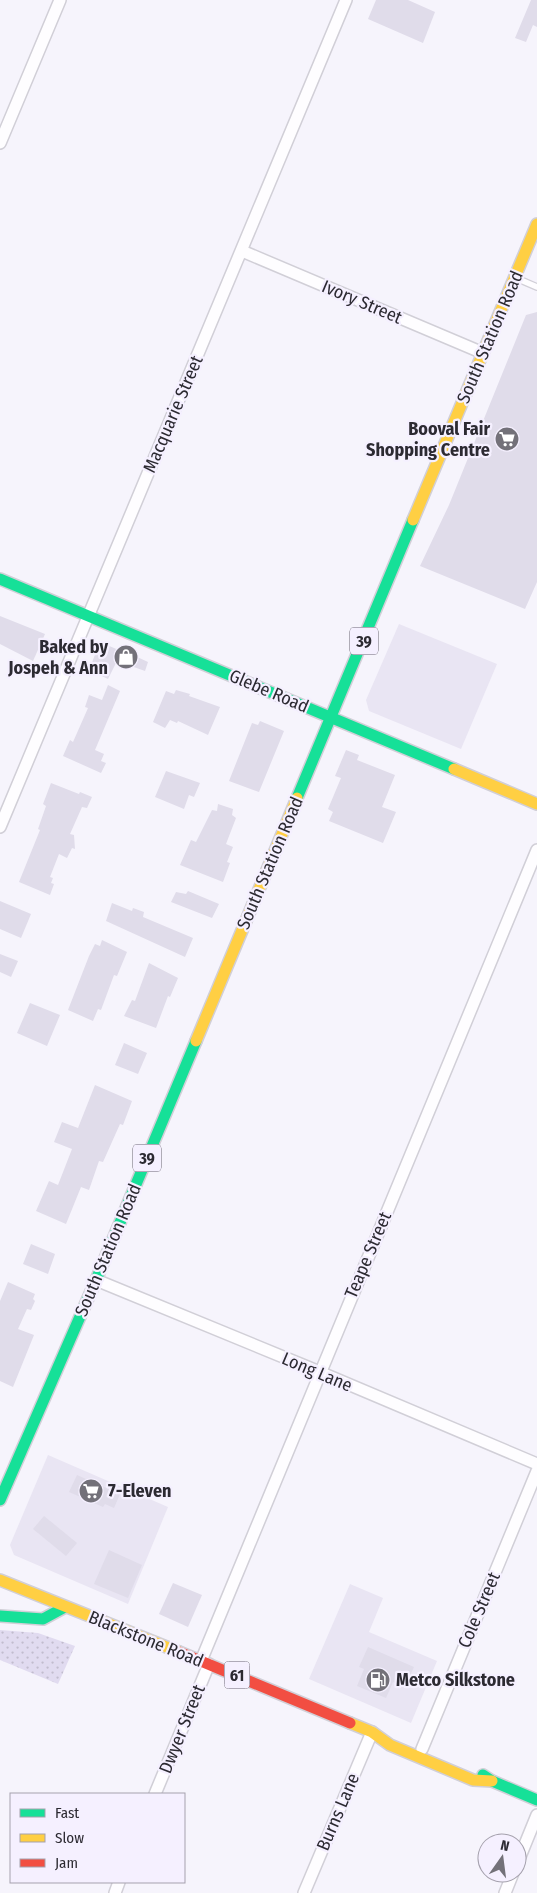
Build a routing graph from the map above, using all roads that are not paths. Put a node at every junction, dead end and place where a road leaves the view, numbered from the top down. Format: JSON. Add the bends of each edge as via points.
{"nodes":[{"id":1,"x":60,"y":0,"type":"edge"},
{"id":2,"x":346,"y":0,"type":"edge"},
{"id":3,"x":0,"y":143,"type":"edge"},
{"id":4,"x":537,"y":224,"type":"edge"},
{"id":5,"x":242,"y":251,"type":"junction"},
{"id":6,"x":515,"y":278,"type":"junction"},
{"id":7,"x":537,"y":287,"type":"edge"},
{"id":8,"x":483,"y":353,"type":"junction"},
{"id":9,"x":0,"y":579,"type":"edge"},
{"id":10,"x":88,"y":616,"type":"junction"},
{"id":11,"x":332,"y":717,"type":"junction"},
{"id":12,"x":537,"y":804,"type":"edge"},
{"id":13,"x":1,"y":821,"type":"edge"},
{"id":14,"x":537,"y":850,"type":"edge"},
{"id":15,"x":96,"y":1280,"type":"junction"},
{"id":16,"x":320,"y":1373,"type":"junction"},
{"id":17,"x":537,"y":1464,"type":"edge"},
{"id":18,"x":537,"y":1471,"type":"edge"},
{"id":19,"x":0,"y":1500,"type":"edge"},
{"id":20,"x":0,"y":1580,"type":"edge"},
{"id":21,"x":65,"y":1607,"type":"junction"},
{"id":22,"x":0,"y":1616,"type":"edge"},
{"id":23,"x":205,"y":1662,"type":"junction"},
{"id":24,"x":373,"y":1733,"type":"junction"},
{"id":25,"x":422,"y":1749,"type":"junction"},
{"id":26,"x":492,"y":1781,"type":"junction"},
{"id":27,"x":155,"y":1793,"type":"edge"},
{"id":28,"x":537,"y":1800,"type":"edge"},
{"id":29,"x":537,"y":1816,"type":"edge"},
{"id":30,"x":527,"y":1840,"type":"edge"},
{"id":31,"x":304,"y":1893,"type":"edge"}],
"edges":[{"from":1,"to":3,"type":"street"},
{"from":2,"to":5,"type":"street","name":"Macquarie Street"},
{"from":4,"to":6,"type":"main road","name":"South Station Road","number":"39"},
{"from":5,"to":8,"type":"street","name":"Ivory Street"},
{"from":5,"to":10,"type":"street","name":"Macquarie Street"},
{"from":6,"to":7,"type":"lane"},
{"from":6,"to":8,"type":"main road","name":"South Station Road","number":"39"},
{"from":8,"to":11,"type":"main road","name":"South Station Road","number":"39"},
{"from":9,"to":10,"type":"main road","name":"Glebe Road"},
{"from":10,"to":11,"type":"main road","name":"Glebe Road"},
{"from":10,"to":13,"type":"street","name":"Macquarie Street"},
{"from":11,"to":12,"type":"main road","name":"Glebe Road"},
{"from":11,"to":15,"type":"main road","name":"South Station Road","number":"39"},
{"from":14,"to":16,"type":"street","name":"Teape Street"},
{"from":15,"to":16,"type":"street","name":"Long Lane"},
{"from":15,"to":19,"type":"main road","name":"South Station Road","number":"39"},
{"from":16,"to":17,"type":"street","name":"Long Lane"},
{"from":16,"to":23,"type":"street","name":"Teape Street"},
{"from":18,"to":25,"type":"street","name":"Cole Street"},
{"from":20,"to":21,"type":"main road","name":"Blackstone Road","number":"61"},
{"from":21,"to":22,"type":"main road","via":[[43,1618]]},
{"from":21,"to":23,"type":"main road","name":"Blackstone Road","number":"61"},
{"from":23,"to":24,"type":"main road","name":"Blackstone Road","number":"61"},
{"from":23,"to":27,"type":"street","name":"Dwyer Street"},
{"from":24,"to":25,"type":"main road","name":"Blackstone Road","number":"61","via":[[393,1736]]},
{"from":24,"to":26,"type":"main road","name":"Blackstone Road","number":"61","via":[[390,1745],[473,1780]]},
{"from":24,"to":31,"type":"street","name":"Burns Lane"},
{"from":25,"to":26,"type":"main road","name":"Blackstone Road","number":"61","via":[[477,1771]]},
{"from":26,"to":28,"type":"main road","name":"Blackstone Road","number":"61"},
{"from":29,"to":30,"type":"street"}]}
